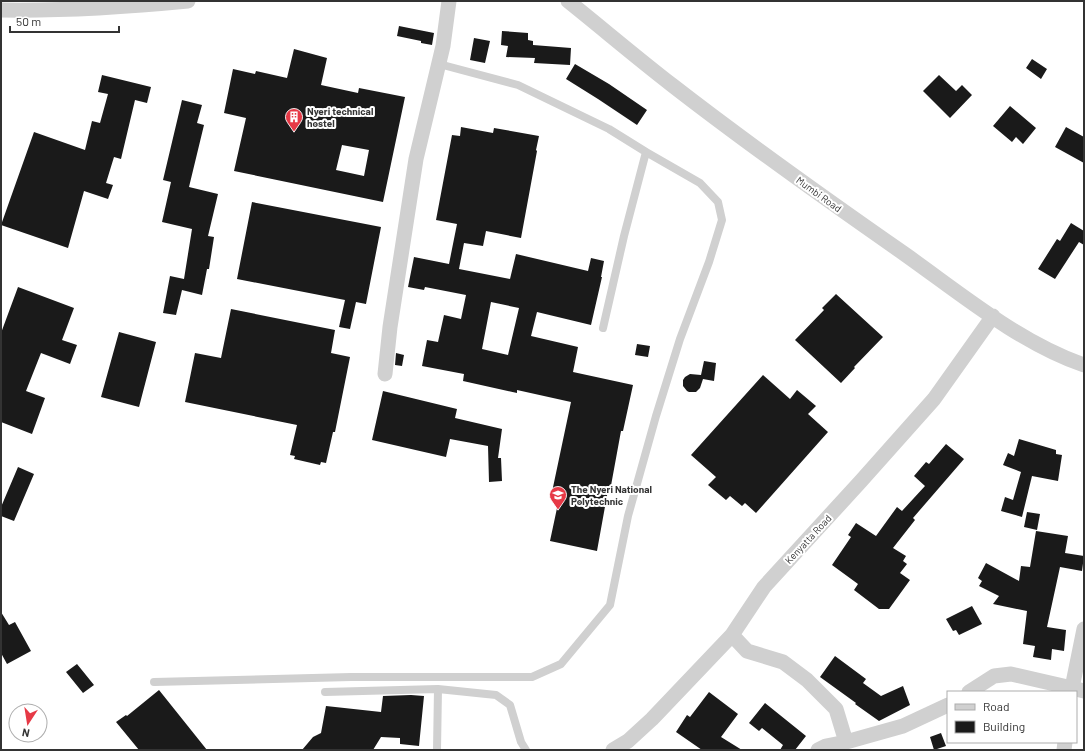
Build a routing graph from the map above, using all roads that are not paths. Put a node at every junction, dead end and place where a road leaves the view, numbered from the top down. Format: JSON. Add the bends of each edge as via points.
{"nodes":[{"id":1,"x":188,"y":1,"type":"edge"},
{"id":2,"x":449,"y":1,"type":"edge"},
{"id":3,"x":568,"y":1,"type":"edge"},
{"id":4,"x":30,"y":6,"type":"edge"},
{"id":5,"x":1,"y":10,"type":"edge"},
{"id":6,"x":439,"y":64,"type":"junction"},
{"id":7,"x":646,"y":152,"type":"junction"},
{"id":8,"x":993,"y":316,"type":"junction"},
{"id":9,"x":603,"y":328,"type":"dead end"},
{"id":10,"x":1084,"y":365,"type":"edge"},
{"id":11,"x":385,"y":374,"type":"dead end"},
{"id":12,"x":1084,"y":629,"type":"edge"},
{"id":13,"x":732,"y":635,"type":"junction"},
{"id":14,"x":154,"y":682,"type":"dead end"},
{"id":15,"x":438,"y":688,"type":"junction"},
{"id":16,"x":971,"y":691,"type":"edge"},
{"id":17,"x":1071,"y":691,"type":"edge"},
{"id":18,"x":325,"y":692,"type":"dead end"},
{"id":19,"x":1078,"y":693,"type":"edge"},
{"id":20,"x":947,"y":705,"type":"edge"},
{"id":21,"x":846,"y":742,"type":"junction"},
{"id":22,"x":437,"y":750,"type":"edge"},
{"id":23,"x":526,"y":750,"type":"edge"},
{"id":24,"x":613,"y":750,"type":"edge"},
{"id":25,"x":818,"y":750,"type":"edge"}],
"edges":[{"from":1,"to":4,"type":"street"},
{"from":2,"to":6,"type":"street"},
{"from":3,"to":8,"type":"street","name":"Mumbi Road","via":[[672,85],[814,191]]},
{"from":4,"to":5,"type":"street"},
{"from":6,"to":7,"type":"lane","via":[[518,85],[609,129]]},
{"from":6,"to":11,"type":"street","via":[[416,159]]},
{"from":7,"to":9,"type":"lane"},
{"from":7,"to":14,"type":"lane","via":[[700,183],[718,202],[722,220],[656,416],[628,516],[610,605],[561,664],[532,677],[343,677]]},
{"from":8,"to":10,"type":"street","name":"Mumbi Road","via":[[1032,341]]},
{"from":8,"to":13,"type":"street","name":"Kenyatta Road","via":[[934,399],[764,587]]},
{"from":12,"to":19,"type":"street"},
{"from":13,"to":21,"type":"street","via":[[747,650],[783,662],[807,680],[836,708]]},
{"from":13,"to":24,"type":"street","name":"Kenyatta Road","via":[[652,719],[628,742]]},
{"from":15,"to":18,"type":"lane"},
{"from":15,"to":22,"type":"lane"},
{"from":15,"to":23,"type":"lane","via":[[496,695],[510,705],[521,742]]},
{"from":16,"to":17,"type":"street","via":[[994,676],[1011,674]]},
{"from":20,"to":21,"type":"street","via":[[903,726]]},
{"from":21,"to":25,"type":"street"}]}
